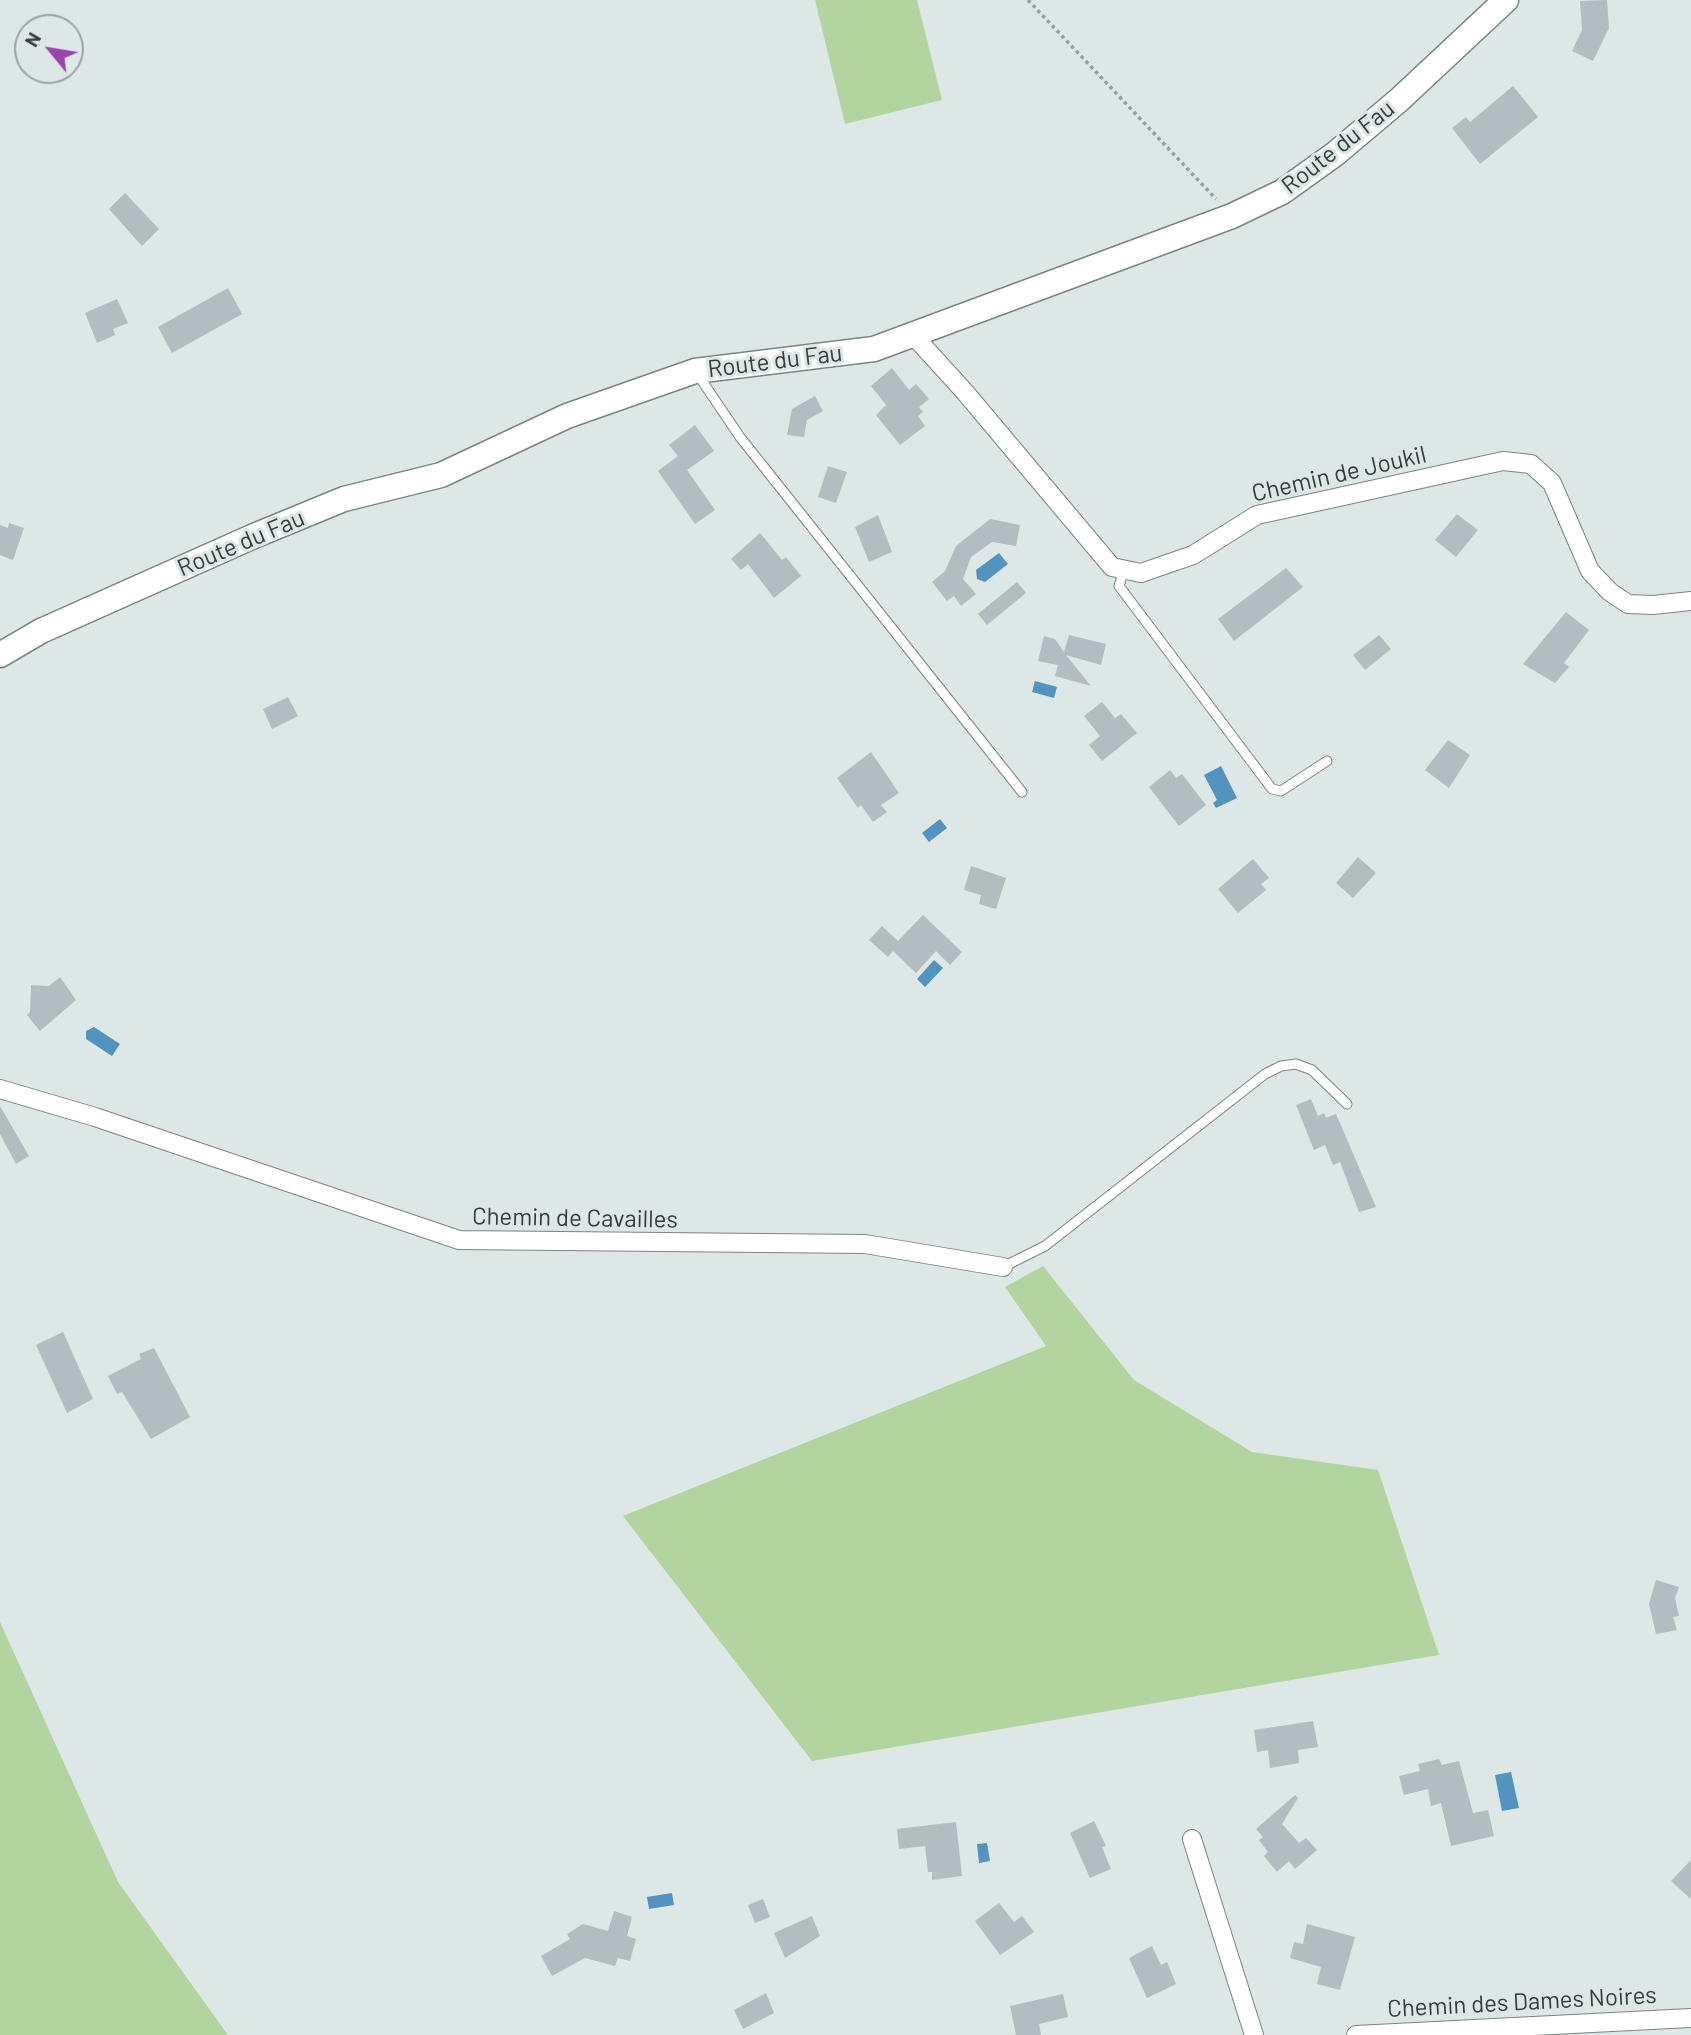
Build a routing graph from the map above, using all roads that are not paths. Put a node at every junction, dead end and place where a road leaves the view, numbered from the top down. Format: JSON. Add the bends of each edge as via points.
{"nodes":[{"id":1,"x":1506,"y":0,"type":"edge"},
{"id":2,"x":913,"y":335,"type":"junction"},
{"id":3,"x":695,"y":371,"type":"junction"},
{"id":4,"x":1124,"y":569,"type":"junction"},
{"id":5,"x":1691,"y":601,"type":"edge"},
{"id":6,"x":0,"y":655,"type":"edge"},
{"id":7,"x":1327,"y":761,"type":"dead end"},
{"id":8,"x":1022,"y":792,"type":"dead end"},
{"id":9,"x":0,"y":1089,"type":"edge"},
{"id":10,"x":1346,"y":1104,"type":"dead end"},
{"id":11,"x":1003,"y":1267,"type":"joint"},
{"id":12,"x":1192,"y":1839,"type":"dead end"},
{"id":13,"x":1691,"y":2018,"type":"edge"},
{"id":14,"x":1634,"y":2028,"type":"edge"},
{"id":15,"x":1254,"y":2035,"type":"edge"},
{"id":16,"x":1356,"y":2035,"type":"edge"}],
"edges":[{"from":1,"to":2,"type":"street","name":"Route du Fau","via":[[1399,100],[1282,192],[1232,216]]},
{"from":2,"to":3,"type":"street","name":"Route du Fau","via":[[874,349]]},
{"from":2,"to":4,"type":"street","via":[[1112,566]]},
{"from":3,"to":6,"type":"street","name":"Route du Fau","via":[[567,416],[441,475],[344,499],[41,631]]},
{"from":3,"to":8,"type":"lane","via":[[740,437]]},
{"from":4,"to":5,"type":"street","name":"Chemin de Joukil","via":[[1141,573],[1193,555],[1257,514],[1503,461],[1531,464],[1552,483],[1590,571],[1609,592],[1628,604]]},
{"from":4,"to":7,"type":"lane","via":[[1119,586],[1272,789],[1281,792]]},
{"from":9,"to":11,"type":"street","name":"Chemin de Cavailles","via":[[458,1240],[866,1244]]},
{"from":10,"to":11,"type":"lane","via":[[1312,1070],[1296,1064],[1265,1073],[1045,1246]]},
{"from":12,"to":15,"type":"street"},
{"from":13,"to":14,"type":"street","name":"Chemin des Dames Noires"},
{"from":14,"to":16,"type":"street","name":"Chemin des Dames Noires"}]}
